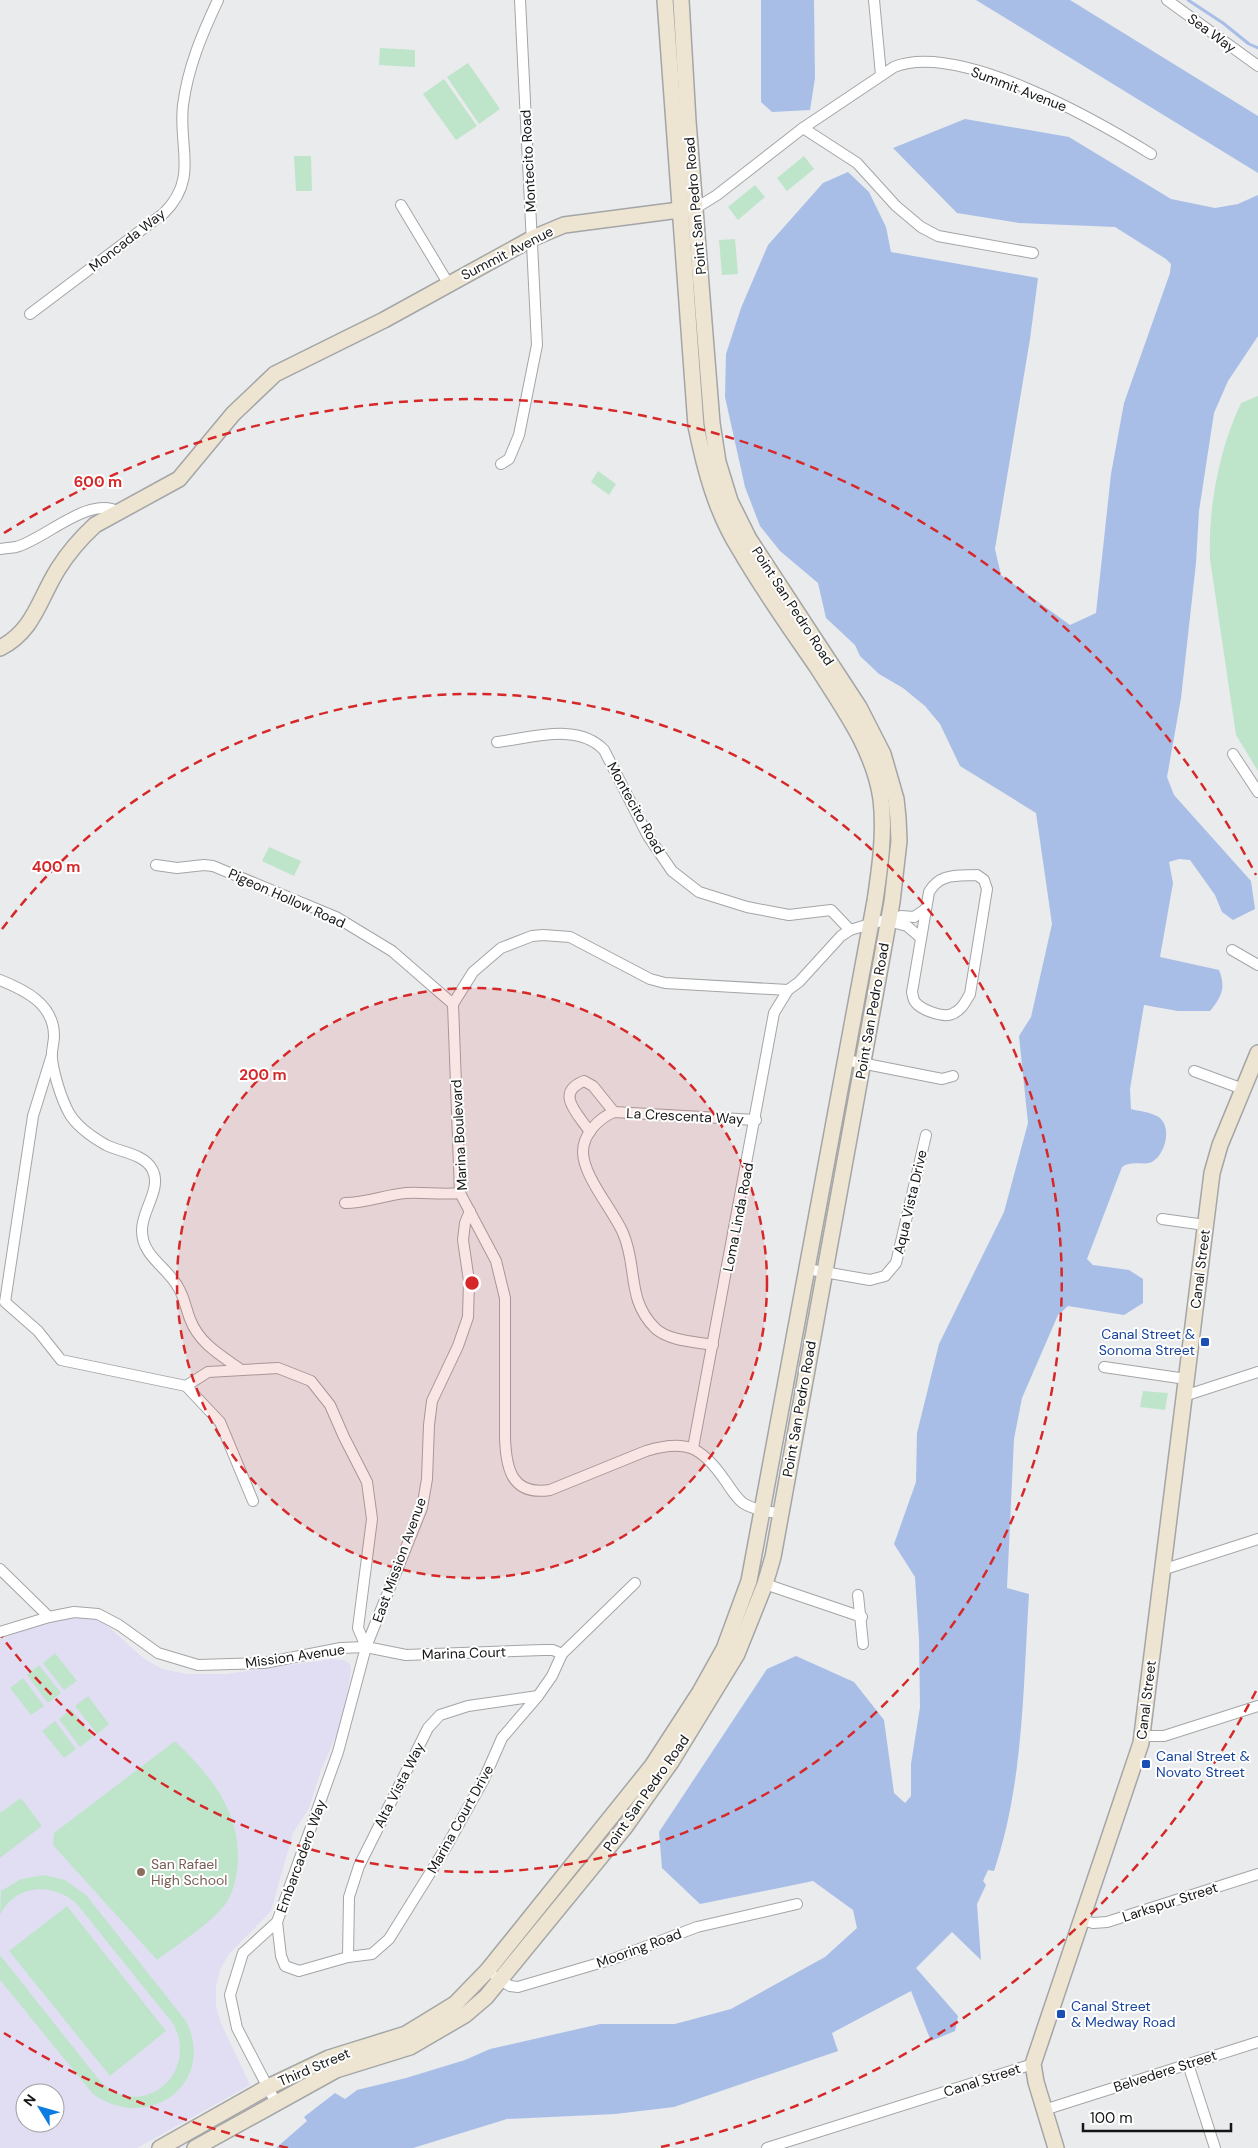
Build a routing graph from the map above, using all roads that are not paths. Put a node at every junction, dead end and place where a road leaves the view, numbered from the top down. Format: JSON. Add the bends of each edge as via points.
{"nodes":[{"id":1,"x":218,"y":0,"type":"edge"},
{"id":2,"x":520,"y":0,"type":"edge"},
{"id":3,"x":665,"y":0,"type":"edge"},
{"id":4,"x":681,"y":0,"type":"edge"},
{"id":5,"x":874,"y":0,"type":"edge"},
{"id":6,"x":1167,"y":0,"type":"edge"},
{"id":7,"x":1258,"y":66,"type":"edge"},
{"id":8,"x":881,"y":76,"type":"junction"},
{"id":9,"x":802,"y":128,"type":"junction"},
{"id":10,"x":1151,"y":154,"type":"dead end"},
{"id":11,"x":401,"y":205,"type":"dead end"},
{"id":12,"x":696,"y":208,"type":"junction"},
{"id":13,"x":678,"y":211,"type":"junction"},
{"id":14,"x":533,"y":238,"type":"junction"},
{"id":15,"x":1033,"y":254,"type":"dead end"},
{"id":16,"x":448,"y":283,"type":"junction"},
{"id":17,"x":30,"y":314,"type":"dead end"},
{"id":18,"x":501,"y":464,"type":"dead end"},
{"id":19,"x":119,"y":512,"type":"junction"},
{"id":20,"x":0,"y":549,"type":"edge"},
{"id":21,"x":0,"y":648,"type":"edge"},
{"id":22,"x":497,"y":742,"type":"dead end"},
{"id":23,"x":1233,"y":754,"type":"dead end"},
{"id":24,"x":1258,"y":792,"type":"edge"},
{"id":25,"x":156,"y":865,"type":"dead end"},
{"id":26,"x":926,"y":909,"type":"junction"},
{"id":27,"x":888,"y":921,"type":"junction"},
{"id":28,"x":870,"y":924,"type":"junction"},
{"id":29,"x":850,"y":930,"type":"junction"},
{"id":30,"x":921,"y":938,"type":"junction"},
{"id":31,"x":1232,"y":950,"type":"dead end"},
{"id":32,"x":1258,"y":965,"type":"edge"},
{"id":33,"x":0,"y":980,"type":"edge"},
{"id":34,"x":788,"y":990,"type":"junction"},
{"id":35,"x":453,"y":1004,"type":"junction"},
{"id":36,"x":1258,"y":1053,"type":"edge"},
{"id":37,"x":52,"y":1058,"type":"junction"},
{"id":38,"x":846,"y":1060,"type":"junction"},
{"id":39,"x":863,"y":1062,"type":"junction"},
{"id":40,"x":1194,"y":1071,"type":"dead end"},
{"id":41,"x":953,"y":1076,"type":"dead end"},
{"id":42,"x":1243,"y":1089,"type":"junction"},
{"id":43,"x":614,"y":1112,"type":"junction"},
{"id":44,"x":756,"y":1120,"type":"junction"},
{"id":45,"x":590,"y":1132,"type":"junction"},
{"id":46,"x":926,"y":1136,"type":"dead end"},
{"id":47,"x":460,"y":1194,"type":"junction"},
{"id":48,"x":345,"y":1203,"type":"dead end"},
{"id":49,"x":470,"y":1211,"type":"junction"},
{"id":50,"x":1162,"y":1219,"type":"dead end"},
{"id":51,"x":1205,"y":1224,"type":"junction"},
{"id":52,"x":807,"y":1269,"type":"junction"},
{"id":53,"x":824,"y":1272,"type":"junction"},
{"id":54,"x":713,"y":1345,"type":"junction"},
{"id":55,"x":1104,"y":1367,"type":"dead end"},
{"id":56,"x":240,"y":1369,"type":"junction"},
{"id":57,"x":1258,"y":1372,"type":"edge"},
{"id":58,"x":1186,"y":1379,"type":"junction"},
{"id":59,"x":186,"y":1386,"type":"junction"},
{"id":60,"x":1184,"y":1396,"type":"junction"},
{"id":61,"x":693,"y":1448,"type":"junction"},
{"id":62,"x":253,"y":1501,"type":"dead end"},
{"id":63,"x":763,"y":1511,"type":"junction"},
{"id":64,"x":780,"y":1513,"type":"junction"},
{"id":65,"x":1258,"y":1539,"type":"edge"},
{"id":66,"x":0,"y":1568,"type":"edge"},
{"id":67,"x":1162,"y":1570,"type":"junction"},
{"id":68,"x":635,"y":1583,"type":"dead end"},
{"id":69,"x":765,"y":1584,"type":"junction"},
{"id":70,"x":858,"y":1595,"type":"dead end"},
{"id":71,"x":49,"y":1617,"type":"junction"},
{"id":72,"x":862,"y":1617,"type":"junction"},
{"id":73,"x":0,"y":1632,"type":"edge"},
{"id":74,"x":863,"y":1644,"type":"dead end"},
{"id":75,"x":366,"y":1647,"type":"junction"},
{"id":76,"x":562,"y":1654,"type":"junction"},
{"id":77,"x":538,"y":1696,"type":"junction"},
{"id":78,"x":1258,"y":1706,"type":"edge"},
{"id":79,"x":1142,"y":1736,"type":"junction"},
{"id":80,"x":1258,"y":1874,"type":"edge"},
{"id":81,"x":797,"y":1904,"type":"dead end"},
{"id":82,"x":1082,"y":1920,"type":"junction"},
{"id":83,"x":277,"y":1922,"type":"junction"},
{"id":84,"x":348,"y":1957,"type":"junction"},
{"id":85,"x":488,"y":1970,"type":"junction"},
{"id":86,"x":501,"y":1981,"type":"junction"},
{"id":87,"x":1258,"y":2042,"type":"edge"},
{"id":88,"x":1033,"y":2064,"type":"junction"},
{"id":89,"x":1188,"y":2064,"type":"junction"},
{"id":90,"x":268,"y":2087,"type":"junction"},
{"id":91,"x":276,"y":2103,"type":"junction"},
{"id":92,"x":1044,"y":2110,"type":"junction"},
{"id":93,"x":160,"y":2148,"type":"edge"},
{"id":94,"x":194,"y":2148,"type":"edge"},
{"id":95,"x":767,"y":2148,"type":"edge"},
{"id":96,"x":1056,"y":2148,"type":"edge"},
{"id":97,"x":1215,"y":2148,"type":"edge"}],
"edges":[{"from":1,"to":17,"type":"street","name":"Moncada Way","via":[[194,56],[183,106],[185,172],[182,188],[174,202],[164,213]]},
{"from":2,"to":14,"type":"street","name":"Montecito Road"},
{"from":3,"to":13,"type":"main road","name":"Point San Pedro Road"},
{"from":4,"to":12,"type":"main road","name":"Point San Pedro Road"},
{"from":5,"to":8,"type":"street"},
{"from":6,"to":7,"type":"street","name":"Sea Way"},
{"from":8,"to":9,"type":"street","name":"Summit Avenue"},
{"from":8,"to":10,"type":"street","name":"Summit Avenue","via":[[904,63],[918,62],[985,73],[1100,123]]},
{"from":9,"to":12,"type":"street","name":"Summit Avenue"},
{"from":9,"to":15,"type":"street","via":[[857,163],[896,206],[921,227],[938,236]]},
{"from":11,"to":16,"type":"street"},
{"from":12,"to":13,"type":"main road","name":"Summit Avenue"},
{"from":12,"to":27,"type":"main road","name":"Point San Pedro Road","via":[[712,423],[718,462],[730,501],[749,539],[859,707],[883,754],[896,799],[899,841]]},
{"from":13,"to":14,"type":"main road","name":"Summit Avenue","via":[[564,225]]},
{"from":13,"to":28,"type":"main road","name":"Point San Pedro Road","via":[[696,426],[719,511],[739,549],[851,718],[873,769],[881,798],[880,867]]},
{"from":14,"to":16,"type":"main road","name":"Summit Avenue"},
{"from":14,"to":18,"type":"street","name":"Montecito Road","via":[[535,364],[520,435],[509,459]]},
{"from":16,"to":19,"type":"main road","name":"Summit Avenue","via":[[384,320],[275,374],[233,414],[179,479]]},
{"from":19,"to":20,"type":"street","via":[[112,508],[94,510],[17,547]]},
{"from":19,"to":21,"type":"main road","name":"Summit Avenue","via":[[84,535],[58,568],[24,632]]},
{"from":22,"to":29,"type":"street","name":"Montecito Road","via":[[569,733],[594,740],[604,750],[648,836],[672,871],[699,892],[747,907],[789,915],[831,910]]},
{"from":23,"to":24,"type":"street"},
{"from":25,"to":35,"type":"street","name":"Pigeon Hollow Road","via":[[176,868],[213,866],[336,918],[392,951]]},
{"from":26,"to":27,"type":"street","via":[[914,917],[901,916]]},
{"from":26,"to":30,"type":"street"},
{"from":26,"to":30,"type":"street","via":[[929,892],[935,882],[950,876],[977,875],[988,889],[970,994],[953,1014],[923,1009],[915,1002],[912,992]]},
{"from":27,"to":28,"type":"street"},
{"from":27,"to":30,"type":"street","via":[[907,926]]},
{"from":27,"to":39,"type":"main road","name":"Point San Pedro Road"},
{"from":28,"to":29,"type":"street"},
{"from":28,"to":38,"type":"main road","name":"Point San Pedro Road"},
{"from":29,"to":34,"type":"street"},
{"from":31,"to":32,"type":"street"},
{"from":33,"to":37,"type":"street","via":[[26,991],[44,1007],[54,1034]]},
{"from":34,"to":35,"type":"street","via":[[665,983],[650,979],[570,937],[543,935],[501,948],[473,972]]},
{"from":34,"to":44,"type":"street","name":"Loma Linda Road","via":[[774,1013]]},
{"from":35,"to":47,"type":"street","name":"Marina Boulevard"},
{"from":36,"to":42,"type":"main road","name":"Canal Street"},
{"from":37,"to":56,"type":"street","via":[[65,1104],[81,1129],[106,1145],[145,1160],[153,1170],[155,1187],[142,1221],[144,1245],[178,1287],[199,1336]]},
{"from":37,"to":59,"type":"street","via":[[33,1116],[5,1302],[38,1331],[61,1360]]},
{"from":38,"to":39,"type":"street"},
{"from":38,"to":52,"type":"main road","name":"Point San Pedro Road"},
{"from":39,"to":41,"type":"street","via":[[942,1079]]},
{"from":39,"to":53,"type":"main road","name":"Point San Pedro Road"},
{"from":40,"to":42,"type":"street"},
{"from":42,"to":51,"type":"main road","name":"Canal Street","via":[[1215,1159]]},
{"from":43,"to":44,"type":"street","name":"La Crescenta Way"},
{"from":43,"to":45,"type":"street","name":"La Crescenta Way","via":[[605,1116]]},
{"from":43,"to":45,"type":"street","name":"La Crescenta Way","via":[[593,1086],[584,1081],[573,1085],[568,1099]]},
{"from":44,"to":54,"type":"street","name":"Loma Linda Road"},
{"from":45,"to":54,"type":"street","via":[[583,1152],[586,1168],[624,1235],[636,1298],[644,1316],[658,1331]]},
{"from":46,"to":53,"type":"street","name":"Aqua Vista Drive","via":[[896,1264],[885,1276],[870,1280]]},
{"from":47,"to":48,"type":"street","via":[[406,1193]]},
{"from":47,"to":49,"type":"street","name":"Marina Boulevard"},
{"from":49,"to":61,"type":"street","name":"Marina Boulevard","via":[[496,1261],[505,1298],[506,1457],[517,1483],[537,1492],[550,1490],[662,1446]]},
{"from":49,"to":75,"type":"street","name":"East Mission Avenue","via":[[463,1240],[469,1281],[468,1317],[432,1401],[422,1508]]},
{"from":50,"to":51,"type":"street"},
{"from":51,"to":58,"type":"main road","name":"Canal Street"},
{"from":52,"to":53,"type":"street","name":"Aqua Vista Drive"},
{"from":52,"to":63,"type":"main road","name":"Point San Pedro Road"},
{"from":53,"to":64,"type":"main road","name":"Point San Pedro Road"},
{"from":54,"to":61,"type":"street","name":"Loma Linda Road"},
{"from":55,"to":58,"type":"street"},
{"from":56,"to":59,"type":"street","via":[[208,1372]]},
{"from":56,"to":75,"type":"street","via":[[278,1368],[311,1380],[330,1405],[367,1482],[372,1519],[358,1628]]},
{"from":57,"to":60,"type":"street"},
{"from":58,"to":60,"type":"main road","name":"Canal Street"},
{"from":59,"to":62,"type":"street","via":[[220,1422]]},
{"from":60,"to":67,"type":"main road","name":"Canal Street"},
{"from":61,"to":63,"type":"street","via":[[715,1466],[741,1502]]},
{"from":63,"to":64,"type":"street"},
{"from":63,"to":85,"type":"main road","name":"Point San Pedro Road","via":[[749,1581],[724,1649],[700,1692],[652,1766]]},
{"from":64,"to":69,"type":"main road","name":"Point San Pedro Road"},
{"from":65,"to":67,"type":"street"},
{"from":66,"to":71,"type":"street"},
{"from":67,"to":79,"type":"main road","name":"Canal Street"},
{"from":68,"to":76,"type":"street","name":"Marina Court Drive"},
{"from":69,"to":72,"type":"street"},
{"from":69,"to":86,"type":"main road","name":"Point San Pedro Road","via":[[737,1654],[671,1762],[625,1827]]},
{"from":70,"to":72,"type":"street"},
{"from":71,"to":73,"type":"street","name":"Mission Avenue"},
{"from":71,"to":75,"type":"street","name":"Mission Avenue","via":[[74,1612],[98,1614],[158,1653],[198,1665],[264,1662],[341,1648]]},
{"from":72,"to":74,"type":"street"},
{"from":75,"to":76,"type":"street","name":"Marina Court","via":[[406,1655],[543,1650]]},
{"from":75,"to":83,"type":"street","name":"Embarcadero Way","via":[[338,1752]]},
{"from":76,"to":77,"type":"street","name":"Marina Court Drive"},
{"from":77,"to":84,"type":"street","name":"Marina Court Drive","via":[[502,1738],[484,1779],[445,1849],[389,1939],[372,1954]]},
{"from":77,"to":84,"type":"street","name":"Alta Vista Way","via":[[468,1706],[440,1715],[428,1728],[359,1866],[349,1898]]},
{"from":78,"to":79,"type":"street","via":[[1164,1736]]},
{"from":79,"to":82,"type":"main road","name":"Canal Street"},
{"from":80,"to":82,"type":"street","name":"Larkspur Street","via":[[1107,1922]]},
{"from":81,"to":86,"type":"street","name":"Mooring Road","via":[[697,1927],[613,1959],[524,1985],[510,1986]]},
{"from":82,"to":88,"type":"main road","name":"Canal Street"},
{"from":83,"to":84,"type":"street","name":"Marina Court Drive","via":[[285,1966],[299,1971]]},
{"from":83,"to":90,"type":"street","name":"Embarcadero Way","via":[[243,1953],[230,1995],[237,2028]]},
{"from":85,"to":86,"type":"street"},
{"from":85,"to":90,"type":"main road","name":"Third Street","via":[[455,2004],[406,2034],[329,2058]]},
{"from":86,"to":91,"type":"main road","name":"Third Street","via":[[465,2015],[438,2032],[410,2047],[336,2070]]},
{"from":87,"to":89,"type":"street","name":"Belvedere Street"},
{"from":88,"to":92,"type":"main road"},
{"from":88,"to":95,"type":"street","name":"Canal Street"},
{"from":89,"to":92,"type":"street","name":"Belvedere Street"},
{"from":89,"to":97,"type":"street"},
{"from":90,"to":91,"type":"street","name":"Embarcadero Way"},
{"from":90,"to":93,"type":"main road","name":"Third Street"},
{"from":91,"to":94,"type":"main road","name":"Third Street"},
{"from":92,"to":96,"type":"main road"}]}
